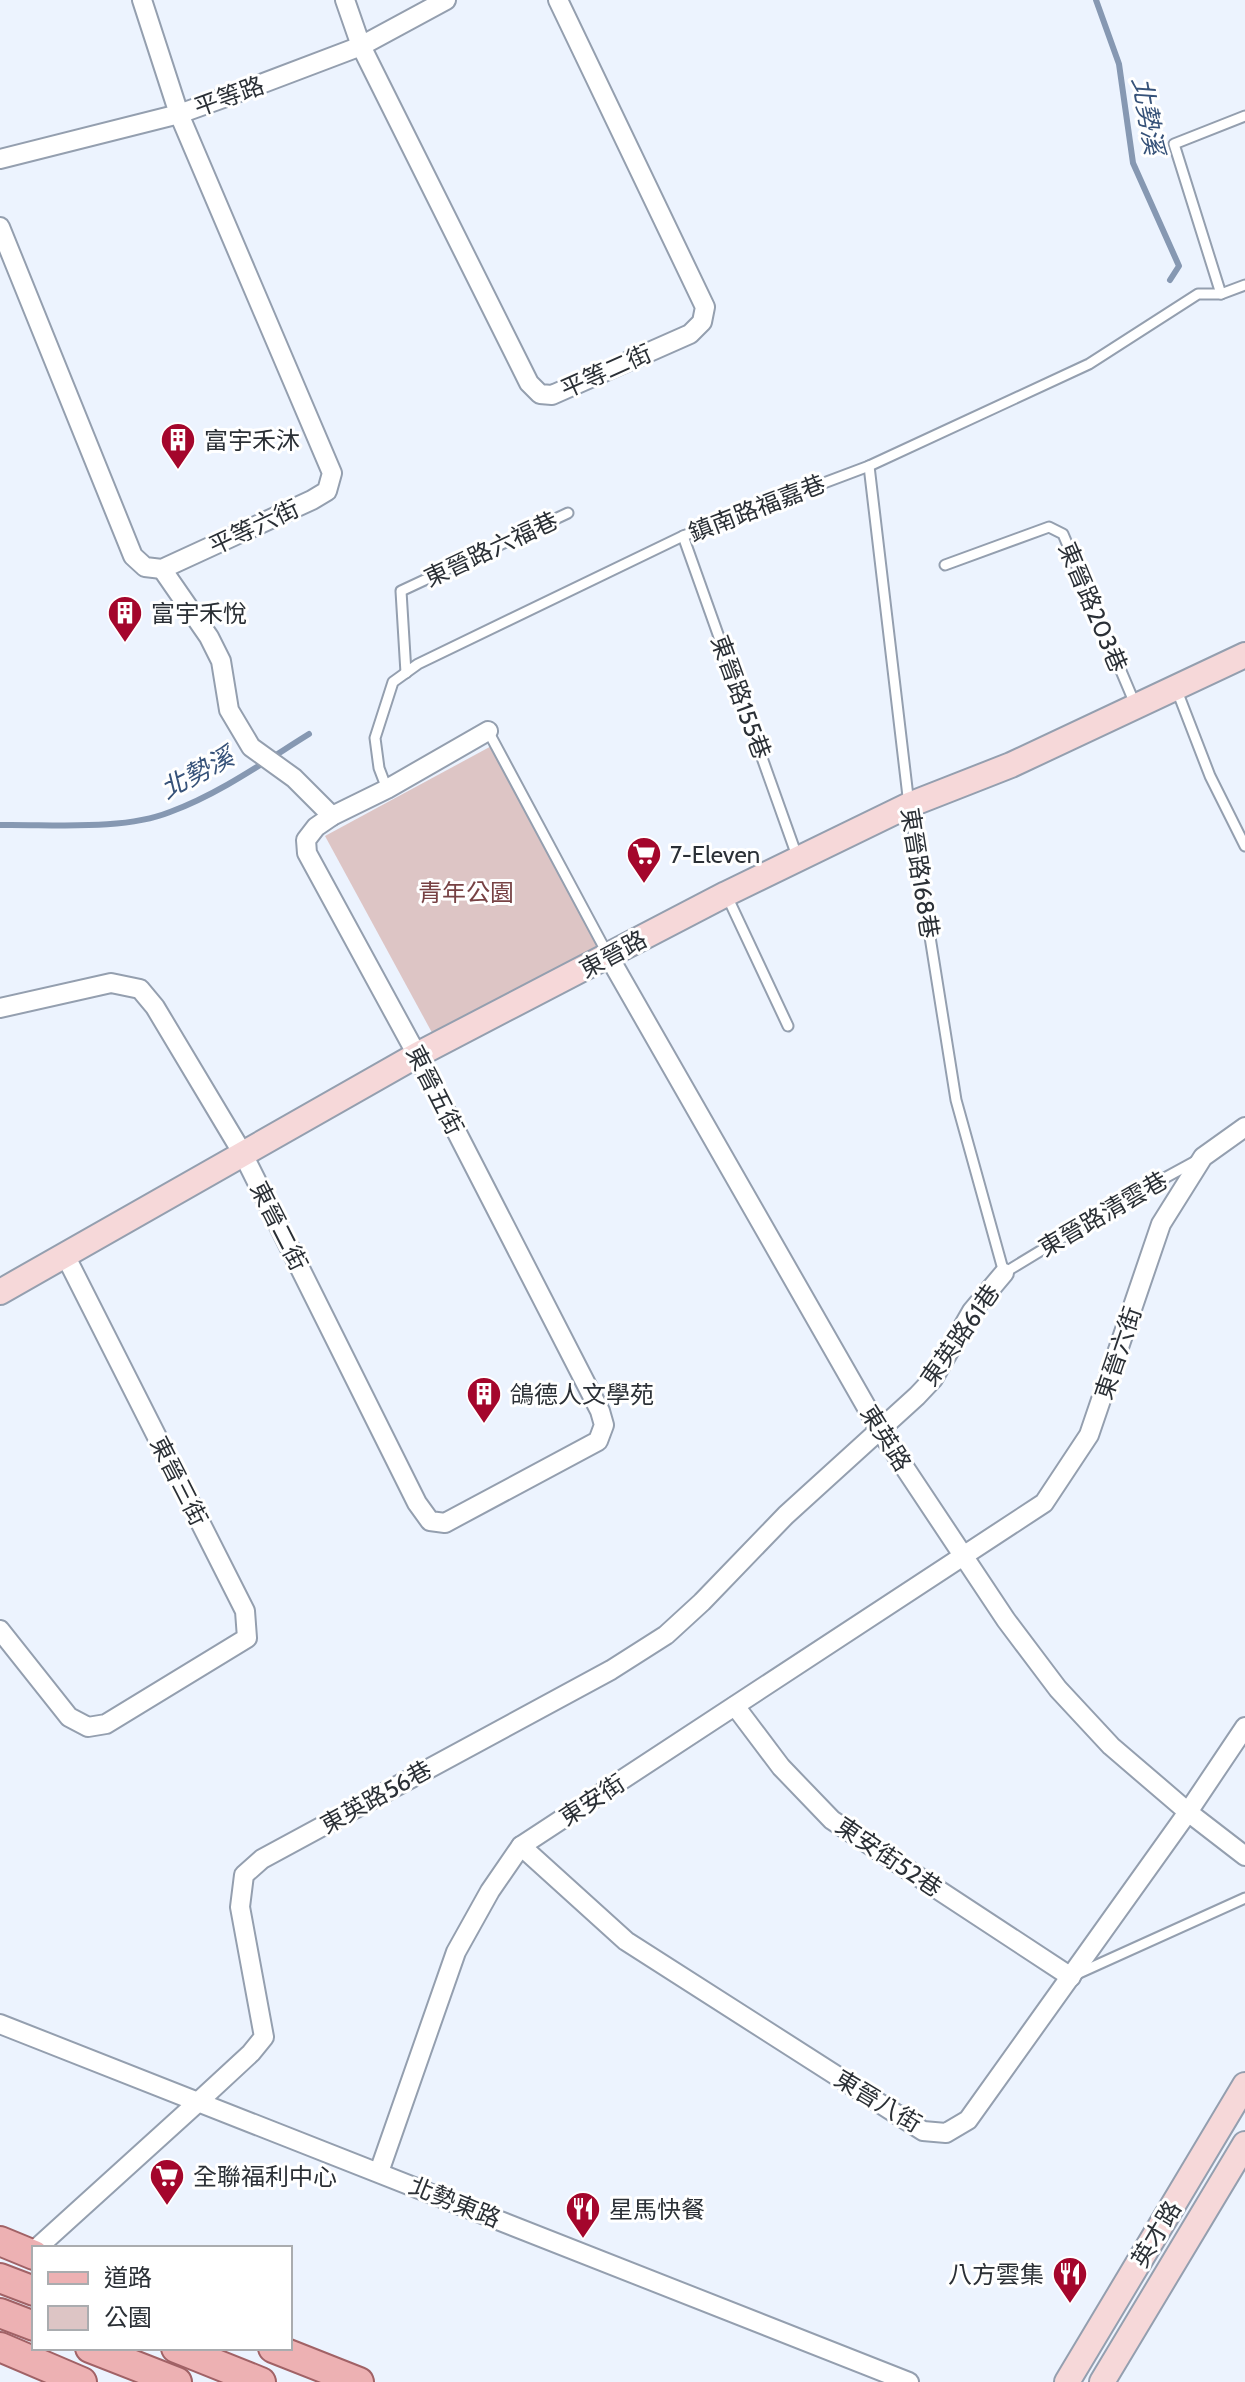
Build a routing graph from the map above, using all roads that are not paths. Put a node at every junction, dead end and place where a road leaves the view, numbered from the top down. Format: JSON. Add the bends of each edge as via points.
{"nodes":[{"id":1,"x":142,"y":0,"type":"edge"},
{"id":2,"x":345,"y":0,"type":"edge"},
{"id":3,"x":446,"y":0,"type":"edge"},
{"id":4,"x":558,"y":0,"type":"edge"},
{"id":5,"x":361,"y":46,"type":"junction"},
{"id":6,"x":179,"y":114,"type":"junction"},
{"id":7,"x":1245,"y":116,"type":"edge"},
{"id":8,"x":0,"y":159,"type":"edge"},
{"id":9,"x":0,"y":227,"type":"edge"},
{"id":10,"x":1245,"y":285,"type":"edge"},
{"id":11,"x":1221,"y":294,"type":"junction"},
{"id":12,"x":869,"y":466,"type":"junction"},
{"id":13,"x":568,"y":513,"type":"dead end"},
{"id":14,"x":683,"y":536,"type":"junction"},
{"id":15,"x":945,"y":565,"type":"dead end"},
{"id":16,"x":162,"y":569,"type":"junction"},
{"id":17,"x":1245,"y":655,"type":"edge"},
{"id":18,"x":406,"y":673,"type":"junction"},
{"id":19,"x":1176,"y":688,"type":"junction"},
{"id":20,"x":1136,"y":707,"type":"junction"},
{"id":21,"x":488,"y":731,"type":"joint"},
{"id":22,"x":387,"y":789,"type":"junction"},
{"id":23,"x":909,"y":805,"type":"junction"},
{"id":24,"x":332,"y":816,"type":"junction"},
{"id":25,"x":1245,"y":846,"type":"edge"},
{"id":26,"x":798,"y":859,"type":"junction"},
{"id":27,"x":726,"y":894,"type":"junction"},
{"id":28,"x":609,"y":957,"type":"junction"},
{"id":29,"x":0,"y":1008,"type":"edge"},
{"id":30,"x":788,"y":1026,"type":"dead end"},
{"id":31,"x":417,"y":1055,"type":"junction"},
{"id":32,"x":1245,"y":1127,"type":"edge"},
{"id":33,"x":243,"y":1154,"type":"junction"},
{"id":34,"x":1203,"y":1157,"type":"junction"},
{"id":35,"x":65,"y":1255,"type":"junction"},
{"id":36,"x":1004,"y":1273,"type":"junction"},
{"id":37,"x":0,"y":1292,"type":"edge"},
{"id":38,"x":879,"y":1429,"type":"junction"},
{"id":39,"x":507,"y":1491,"type":"joint"},
{"id":40,"x":962,"y":1556,"type":"junction"},
{"id":41,"x":0,"y":1630,"type":"edge"},
{"id":42,"x":735,"y":1706,"type":"junction"},
{"id":43,"x":1245,"y":1727,"type":"edge"},
{"id":44,"x":1188,"y":1812,"type":"junction"},
{"id":45,"x":521,"y":1846,"type":"junction"},
{"id":46,"x":1245,"y":1856,"type":"edge"},
{"id":47,"x":1245,"y":1898,"type":"edge"},
{"id":48,"x":1071,"y":1977,"type":"junction"},
{"id":49,"x":0,"y":2024,"type":"edge"},
{"id":50,"x":1245,"y":2085,"type":"edge"},
{"id":51,"x":197,"y":2103,"type":"junction"},
{"id":52,"x":1245,"y":2144,"type":"edge"},
{"id":53,"x":379,"y":2172,"type":"junction"},
{"id":54,"x":0,"y":2241,"type":"edge"},
{"id":55,"x":41,"y":2246,"type":"edge"},
{"id":56,"x":32,"y":2251,"type":"edge"},
{"id":57,"x":0,"y":2278,"type":"edge"},
{"id":58,"x":32,"y":2290,"type":"edge"},
{"id":59,"x":0,"y":2313,"type":"edge"},
{"id":60,"x":32,"y":2325,"type":"edge"},
{"id":61,"x":0,"y":2347,"type":"edge"},
{"id":62,"x":95,"y":2350,"type":"edge"},
{"id":63,"x":181,"y":2350,"type":"edge"},
{"id":64,"x":278,"y":2350,"type":"edge"},
{"id":65,"x":82,"y":2382,"type":"edge"},
{"id":66,"x":177,"y":2382,"type":"edge"},
{"id":67,"x":261,"y":2382,"type":"edge"},
{"id":68,"x":359,"y":2382,"type":"edge"},
{"id":69,"x":909,"y":2382,"type":"edge"},
{"id":70,"x":1067,"y":2382,"type":"edge"},
{"id":71,"x":1102,"y":2382,"type":"edge"}],
"edges":[{"from":1,"to":6,"type":"street","name":"平等六街"},
{"from":2,"to":5,"type":"street","name":"平等二街"},
{"from":3,"to":5,"type":"street","name":"平等路"},
{"from":4,"to":5,"type":"street","name":"平等二街","via":[[705,307],[702,322],[690,334],[552,395],[540,394],[529,383]]},
{"from":5,"to":6,"type":"street","name":"平等路"},
{"from":6,"to":8,"type":"street","name":"平等路"},
{"from":6,"to":16,"type":"street","name":"平等六街","via":[[332,473],[327,491],[312,500]]},
{"from":7,"to":11,"type":"lane","via":[[1174,144]]},
{"from":9,"to":16,"type":"street","via":[[133,556],[145,567]]},
{"from":10,"to":11,"type":"lane","name":"鎮南路福嘉巷"},
{"from":11,"to":12,"type":"lane","name":"鎮南路福嘉巷","via":[[1198,294],[1089,364]]},
{"from":12,"to":14,"type":"lane","name":"鎮南路福嘉巷"},
{"from":12,"to":23,"type":"lane","name":"東晉路168巷"},
{"from":13,"to":18,"type":"lane","name":"東晉路六福巷","via":[[401,591]]},
{"from":14,"to":18,"type":"lane","name":"鎮南路福嘉巷"},
{"from":14,"to":26,"type":"lane","name":"東晉路155巷"},
{"from":15,"to":20,"type":"lane","name":"東晉路203巷","via":[[1049,527],[1063,534]]},
{"from":16,"to":24,"type":"street","via":[[209,637],[221,661],[229,710],[251,747],[294,778]]},
{"from":17,"to":19,"type":"street","name":"東晉路"},
{"from":18,"to":22,"type":"lane","name":"鎮南路福嘉巷","via":[[393,682],[375,738]]},
{"from":19,"to":20,"type":"street","name":"東晉路"},
{"from":19,"to":25,"type":"lane","via":[[1210,776]]},
{"from":20,"to":23,"type":"street","name":"東晉路"},
{"from":21,"to":22,"type":"street","name":"東晉五街"},
{"from":21,"to":28,"type":"lane"},
{"from":22,"to":24,"type":"street","name":"東晉五街"},
{"from":23,"to":26,"type":"street","name":"東晉路"},
{"from":23,"to":36,"type":"lane","name":"東晉路168巷","via":[[956,1100]]},
{"from":24,"to":31,"type":"street","name":"東晉五街","via":[[306,840],[307,853]]},
{"from":26,"to":27,"type":"street","name":"東晉路"},
{"from":27,"to":28,"type":"street","name":"東晉路"},
{"from":27,"to":30,"type":"lane"},
{"from":28,"to":31,"type":"street","name":"東晉路"},
{"from":28,"to":38,"type":"street","name":"東英路"},
{"from":29,"to":33,"type":"street","name":"東晉二街","via":[[111,983],[140,989]]},
{"from":31,"to":33,"type":"street","name":"東晉路"},
{"from":31,"to":39,"type":"street","name":"東晉五街","via":[[604,1425],[598,1441]]},
{"from":32,"to":34,"type":"street","name":"東晉六街"},
{"from":33,"to":35,"type":"street","name":"東晉路"},
{"from":33,"to":39,"type":"street","name":"東晉二街","via":[[430,1521],[445,1523]]},
{"from":34,"to":36,"type":"lane","name":"東晉路清雲巷"},
{"from":34,"to":40,"type":"street","name":"東晉六街","via":[[1161,1224],[1089,1435],[1044,1503]]},
{"from":35,"to":37,"type":"street","name":"東晉路"},
{"from":35,"to":41,"type":"street","name":"東晉三街","via":[[245,1611],[247,1638],[106,1724],[88,1727],[69,1717]]},
{"from":36,"to":38,"type":"street","name":"東英路61巷","via":[[972,1311],[933,1379]]},
{"from":38,"to":40,"type":"street","name":"東英路"},
{"from":38,"to":51,"type":"street","name":"東英路56巷","via":[[666,1635],[262,1859],[244,1875],[240,1907],[264,2037]]},
{"from":40,"to":42,"type":"street","name":"東安街"},
{"from":40,"to":44,"type":"street","name":"東英路","via":[[1058,1689],[1111,1746]]},
{"from":42,"to":45,"type":"street","name":"東安街"},
{"from":42,"to":48,"type":"street","name":"東安街52巷","via":[[781,1767],[832,1820]]},
{"from":43,"to":44,"type":"street","name":"東晉八街"},
{"from":44,"to":46,"type":"street","name":"東英路"},
{"from":44,"to":48,"type":"street","name":"東晉八街"},
{"from":45,"to":48,"type":"street","name":"東晉八街","via":[[626,1941],[923,2131],[946,2133],[968,2120]]},
{"from":45,"to":53,"type":"street","name":"東安街","via":[[456,1952]]},
{"from":47,"to":48,"type":"lane"},
{"from":49,"to":51,"type":"street","name":"北勢東路"},
{"from":50,"to":70,"type":"street","name":"英才路"},
{"from":51,"to":53,"type":"street","name":"北勢東路"},
{"from":51,"to":55,"type":"street","name":"東英路56巷"},
{"from":52,"to":71,"type":"street","name":"英才路"},
{"from":53,"to":69,"type":"street","name":"北勢東路"},
{"from":54,"to":56,"type":"main road"},
{"from":57,"to":58,"type":"main road"},
{"from":59,"to":60,"type":"main road"},
{"from":61,"to":65,"type":"main road"},
{"from":62,"to":66,"type":"main road"},
{"from":63,"to":67,"type":"main road"},
{"from":64,"to":68,"type":"main road"}]}
